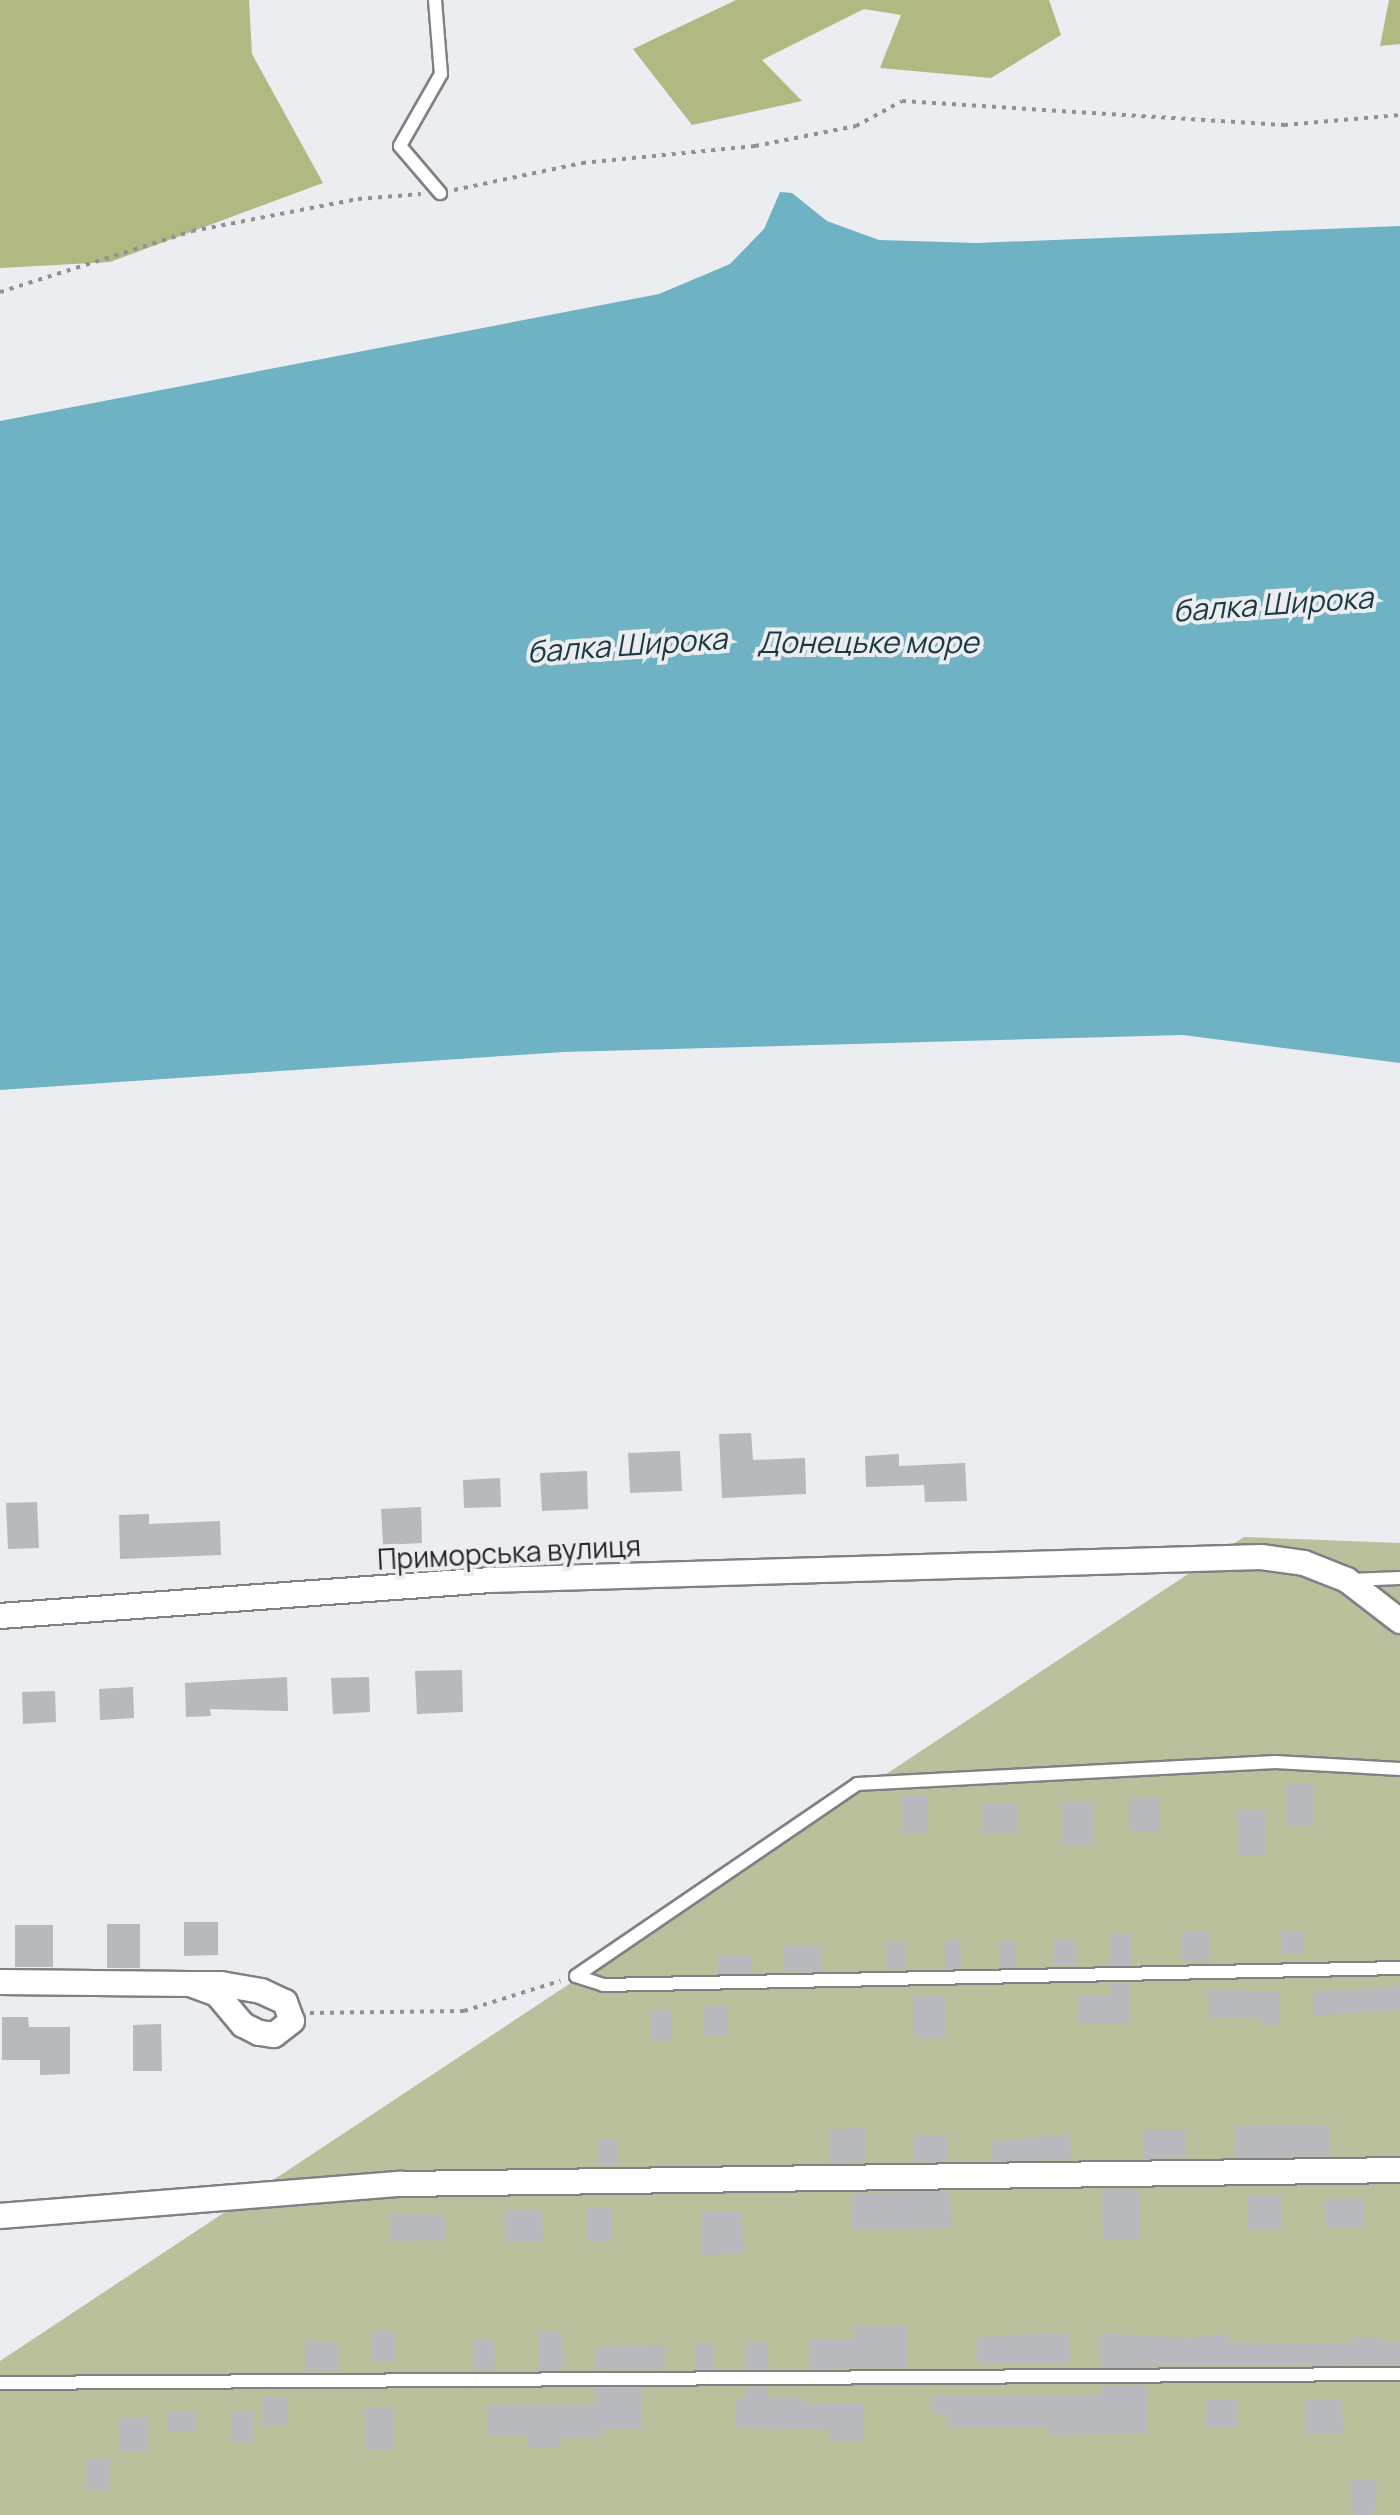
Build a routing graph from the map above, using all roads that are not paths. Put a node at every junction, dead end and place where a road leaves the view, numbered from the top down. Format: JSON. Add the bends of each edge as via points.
{"nodes":[{"id":1,"x":435,"y":0,"type":"edge"},
{"id":2,"x":440,"y":193,"type":"road end"},
{"id":3,"x":1400,"y":1578,"type":"edge"},
{"id":4,"x":1347,"y":1580,"type":"junction"},
{"id":5,"x":0,"y":1616,"type":"edge"},
{"id":6,"x":1400,"y":1621,"type":"edge"},
{"id":7,"x":1400,"y":1769,"type":"edge"},
{"id":8,"x":1400,"y":1968,"type":"edge"},
{"id":9,"x":0,"y":1982,"type":"edge"},
{"id":10,"x":190,"y":1984,"type":"junction"},
{"id":11,"x":1400,"y":2170,"type":"edge"},
{"id":12,"x":0,"y":2216,"type":"edge"},
{"id":13,"x":1400,"y":2374,"type":"edge"},
{"id":14,"x":0,"y":2383,"type":"edge"}],
"edges":[{"from":1,"to":2,"type":"lane","via":[[441,74],[400,146]]},
{"from":3,"to":4,"type":"lane"},
{"from":4,"to":5,"type":"street","name":"Приморська вулиця","via":[[1304,1563],[1261,1557],[1021,1561],[489,1580]]},
{"from":4,"to":6,"type":"street","name":"Приморська вулиця"},
{"from":7,"to":8,"type":"lane","via":[[1275,1762],[857,1784],[576,1976],[603,1985]]},
{"from":9,"to":10,"type":"street"},
{"from":10,"to":10,"type":"street","via":[[261,1991],[285,2002],[291,2013],[287,2029],[274,2035],[259,2033],[243,2025],[217,1994]]},
{"from":11,"to":12,"type":"street","via":[[401,2184]]},
{"from":13,"to":14,"type":"lane"}]}
